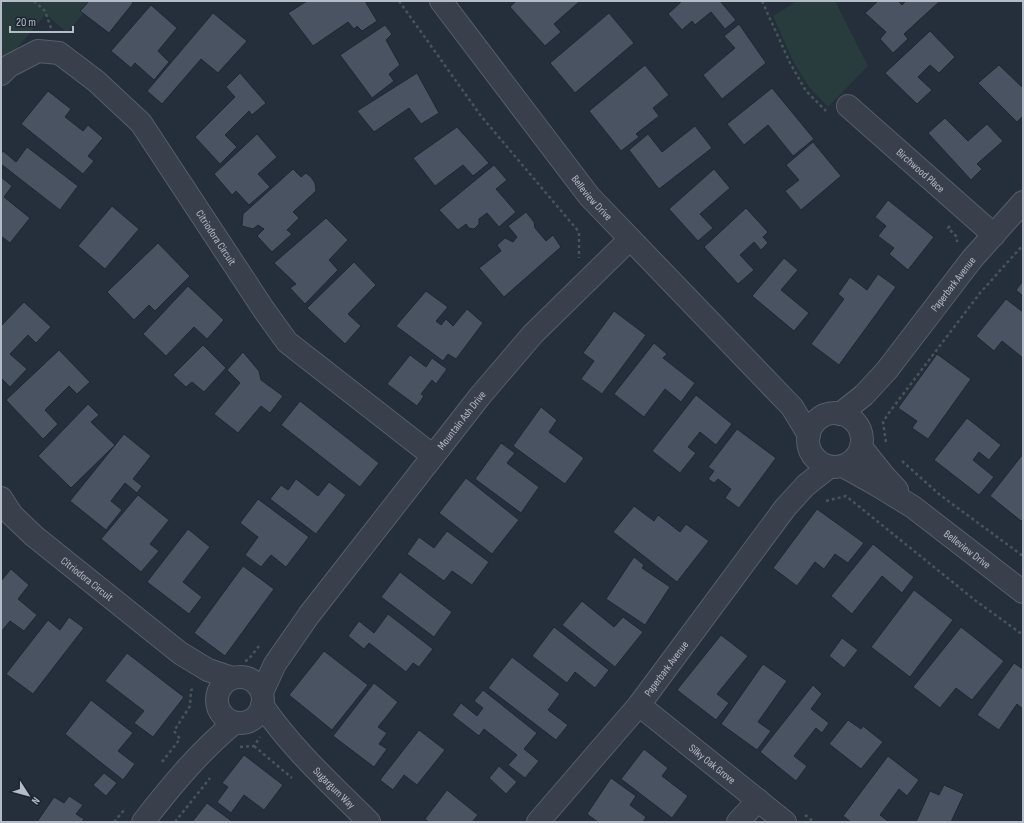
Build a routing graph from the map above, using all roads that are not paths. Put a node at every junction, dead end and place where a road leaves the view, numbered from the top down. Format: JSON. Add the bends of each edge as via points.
{"nodes":[{"id":1,"x":441,"y":1,"type":"edge"},
{"id":2,"x":1,"y":74,"type":"edge"},
{"id":3,"x":848,"y":106,"type":"road end"},
{"id":4,"x":1023,"y":202,"type":"edge"},
{"id":5,"x":994,"y":234,"type":"junction"},
{"id":6,"x":630,"y":239,"type":"junction"},
{"id":7,"x":887,"y":370,"type":"junction"},
{"id":8,"x":763,"y":377,"type":"junction"},
{"id":9,"x":833,"y":414,"type":"junction"},
{"id":10,"x":860,"y":438,"type":"junction"},
{"id":11,"x":810,"y":443,"type":"junction"},
{"id":12,"x":433,"y":456,"type":"junction"},
{"id":13,"x":836,"y":466,"type":"junction"},
{"id":14,"x":1,"y":498,"type":"edge"},
{"id":15,"x":912,"y":507,"type":"junction"},
{"id":16,"x":785,"y":508,"type":"junction"},
{"id":17,"x":1023,"y":592,"type":"edge"},
{"id":18,"x":180,"y":653,"type":"junction"},
{"id":19,"x":251,"y":688,"type":"junction"},
{"id":20,"x":639,"y":705,"type":"junction"},
{"id":21,"x":236,"y":716,"type":"junction"},
{"id":22,"x":299,"y":752,"type":"junction"},
{"id":23,"x":758,"y":800,"type":"junction"},
{"id":24,"x":143,"y":822,"type":"edge"},
{"id":25,"x":370,"y":822,"type":"edge"},
{"id":26,"x":538,"y":822,"type":"edge"},
{"id":27,"x":738,"y":822,"type":"edge"},
{"id":28,"x":786,"y":822,"type":"edge"}],
"edges":[{"from":1,"to":6,"type":"street","name":"Belleview Drive","via":[[589,196]]},
{"from":2,"to":12,"type":"street","name":"Citriodora Circuit","via":[[9,66],[38,51],[58,53],[96,81],[141,123],[287,342]]},
{"from":3,"to":5,"type":"street","name":"Birchwood Place"},
{"from":4,"to":5,"type":"street","name":"Paperbark Avenue"},
{"from":5,"to":7,"type":"street","name":"Paperbark Avenue"},
{"from":6,"to":8,"type":"street","name":"Belleview Drive"},
{"from":6,"to":12,"type":"street","name":"Mountain Ash Drive","via":[[533,334]]},
{"from":7,"to":9,"type":"street","name":"Paperbark Avenue","via":[[864,395]]},
{"from":7,"to":10,"type":"street","name":"Paperbark Avenue","via":[[870,401]]},
{"from":8,"to":9,"type":"street","name":"Belleview Drive","via":[[799,403]]},
{"from":8,"to":11,"type":"street","name":"Belleview Drive","via":[[792,407]]},
{"from":9,"to":10,"type":"street","via":[[847,416],[856,424]]},
{"from":9,"to":11,"type":"street","via":[[817,420],[811,428]]},
{"from":10,"to":13,"type":"street","via":[[859,453],[850,463]]},
{"from":10,"to":15,"type":"street","name":"Belleview Drive","via":[[885,477]]},
{"from":11,"to":13,"type":"street","via":[[823,465]]},
{"from":11,"to":16,"type":"street","name":"Paperbark Avenue","via":[[806,468]]},
{"from":12,"to":19,"type":"street","name":"Mountain Ash Drive","via":[[309,615],[275,664]]},
{"from":13,"to":15,"type":"street","name":"Belleview Drive","via":[[877,485]]},
{"from":13,"to":16,"type":"street","name":"Paperbark Avenue","via":[[806,485]]},
{"from":14,"to":18,"type":"street","name":"Citriodora Circuit","via":[[12,515],[34,536]]},
{"from":15,"to":17,"type":"street","name":"Belleview Drive"},
{"from":16,"to":20,"type":"street","name":"Paperbark Avenue"},
{"from":18,"to":19,"type":"street","name":"Citriodora Circuit","via":[[208,670]]},
{"from":18,"to":21,"type":"street","name":"Citriodora Circuit"},
{"from":19,"to":21,"type":"street","via":[[257,716]]},
{"from":19,"to":21,"type":"street","via":[[227,680],[219,688]]},
{"from":19,"to":22,"type":"street","name":"Sugargum Way"},
{"from":20,"to":23,"type":"street","name":"Silky Oak Grove"},
{"from":20,"to":26,"type":"street","name":"Paperbark Avenue"},
{"from":21,"to":22,"type":"street","name":"Sugargum Way","via":[[272,732]]},
{"from":21,"to":24,"type":"street","via":[[180,775]]},
{"from":22,"to":25,"type":"street","name":"Sugargum Way"},
{"from":23,"to":27,"type":"street"},
{"from":23,"to":28,"type":"street","name":"Silky Oak Grove"}]}
